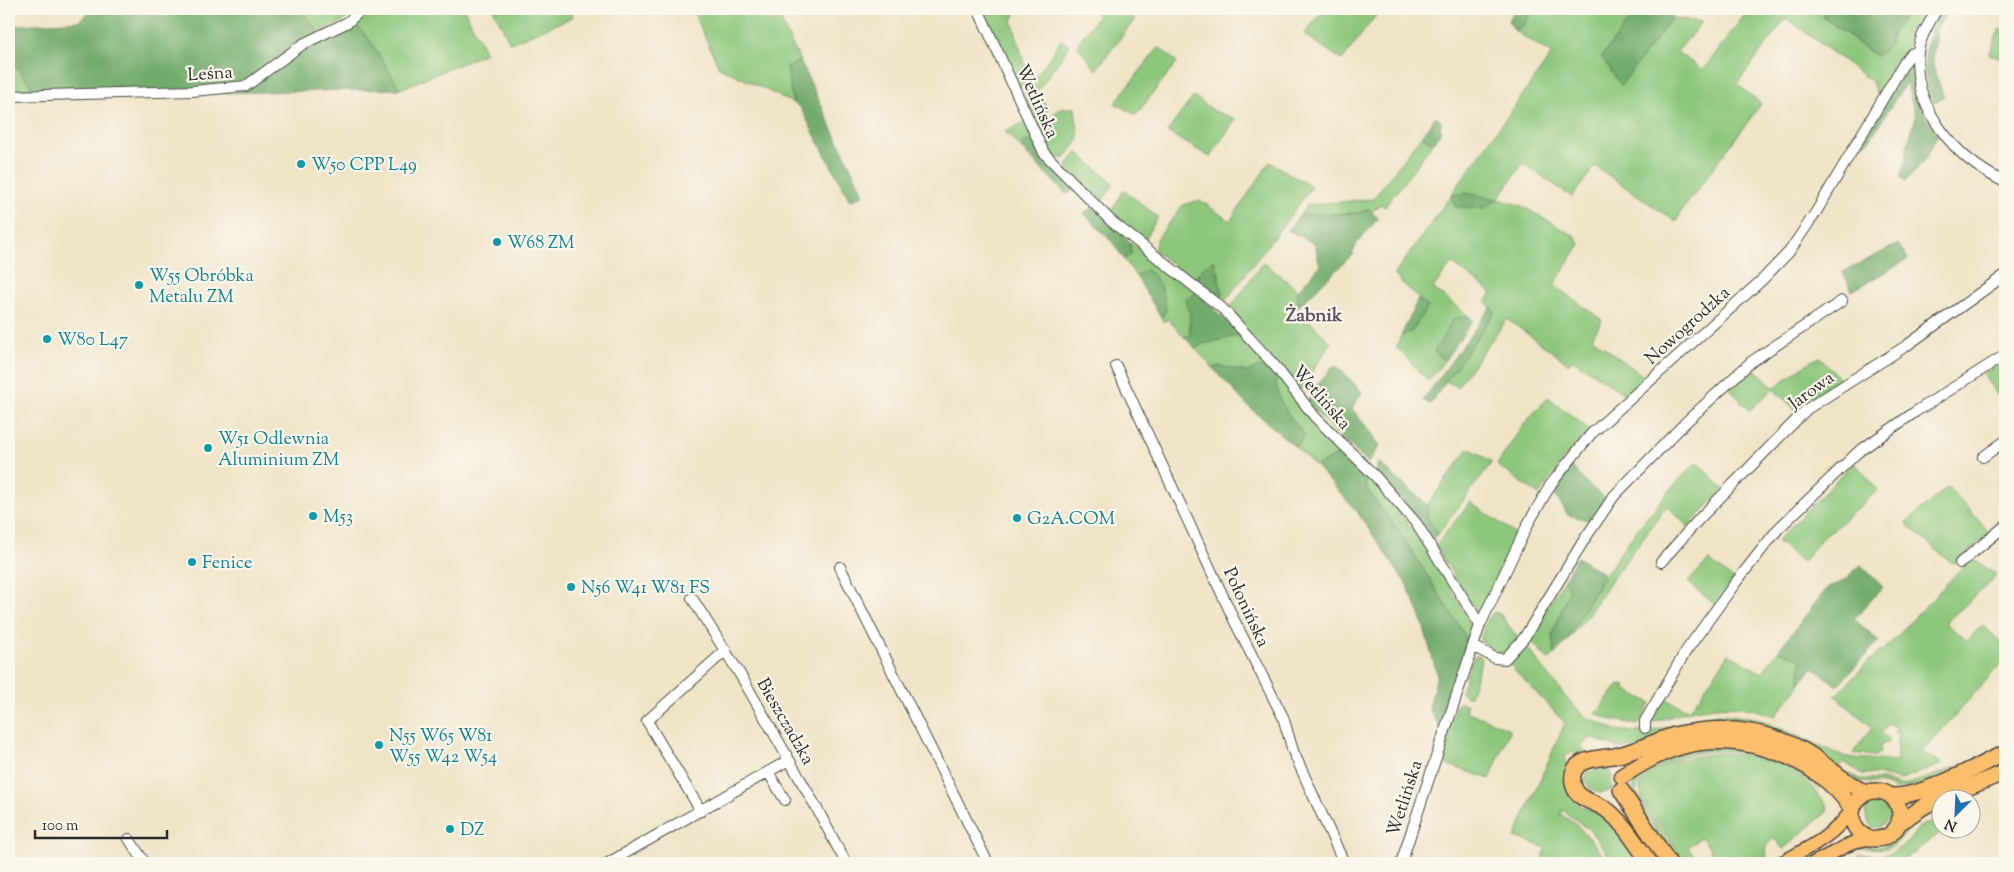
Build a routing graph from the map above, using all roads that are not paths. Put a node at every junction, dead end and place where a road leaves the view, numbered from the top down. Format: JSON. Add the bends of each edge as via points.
{"nodes":[{"id":1,"x":362,"y":9,"type":"edge"},
{"id":2,"x":978,"y":9,"type":"edge"},
{"id":3,"x":1937,"y":9,"type":"edge"},
{"id":4,"x":1918,"y":51,"type":"junction"},
{"id":5,"x":9,"y":96,"type":"edge"},
{"id":6,"x":2005,"y":182,"type":"edge"},
{"id":7,"x":2005,"y":275,"type":"edge"},
{"id":8,"x":1842,"y":301,"type":"dead end"},
{"id":9,"x":2005,"y":355,"type":"edge"},
{"id":10,"x":1116,"y":366,"type":"dead end"},
{"id":11,"x":2005,"y":441,"type":"edge"},
{"id":12,"x":1983,"y":457,"type":"dead end"},
{"id":13,"x":2005,"y":526,"type":"edge"},
{"id":14,"x":1661,"y":562,"type":"dead end"},
{"id":15,"x":1960,"y":563,"type":"dead end"},
{"id":16,"x":840,"y":567,"type":"dead end"},
{"id":17,"x":692,"y":598,"type":"dead end"},
{"id":18,"x":1480,"y":625,"type":"junction"},
{"id":19,"x":1473,"y":646,"type":"junction"},
{"id":20,"x":726,"y":650,"type":"junction"},
{"id":21,"x":1645,"y":728,"type":"dead end"},
{"id":22,"x":2005,"y":752,"type":"edge"},
{"id":23,"x":1610,"y":757,"type":"junction"},
{"id":24,"x":788,"y":760,"type":"junction"},
{"id":25,"x":768,"y":772,"type":"junction"},
{"id":26,"x":2005,"y":772,"type":"edge"},
{"id":27,"x":1621,"y":783,"type":"junction"},
{"id":28,"x":1864,"y":792,"type":"junction"},
{"id":29,"x":1892,"y":796,"type":"junction"},
{"id":30,"x":785,"y":800,"type":"dead end"},
{"id":31,"x":1593,"y":803,"type":"junction"},
{"id":32,"x":1852,"y":809,"type":"junction"},
{"id":33,"x":701,"y":811,"type":"junction"},
{"id":34,"x":1899,"y":823,"type":"junction"},
{"id":35,"x":1867,"y":838,"type":"junction"},
{"id":36,"x":129,"y":839,"type":"dead end"},
{"id":37,"x":1783,"y":862,"type":"edge"},
{"id":38,"x":146,"y":863,"type":"edge"},
{"id":39,"x":608,"y":863,"type":"edge"},
{"id":40,"x":846,"y":863,"type":"edge"},
{"id":41,"x":988,"y":863,"type":"edge"},
{"id":42,"x":1344,"y":863,"type":"edge"},
{"id":43,"x":1401,"y":863,"type":"edge"},
{"id":44,"x":1650,"y":863,"type":"edge"},
{"id":45,"x":1669,"y":863,"type":"edge"},
{"id":46,"x":1813,"y":863,"type":"edge"}],
"edges":[{"from":1,"to":5,"type":"street","name":"Leśna","via":[[348,22],[303,44],[246,86],[193,91]]},
{"from":2,"to":18,"type":"street","name":"Wetlińska","via":[[1044,153],[1111,221],[1223,309],[1275,366],[1315,417],[1376,477],[1416,523]]},
{"from":3,"to":4,"type":"street"},
{"from":4,"to":6,"type":"street","via":[[1923,94],[1933,118],[1971,162]]},
{"from":4,"to":18,"type":"street","name":"Nowogrodzka","via":[[1904,63],[1789,252],[1598,427],[1561,471],[1528,524]]},
{"from":7,"to":14,"type":"street","name":"Jarowa","via":[[1906,346],[1807,409]]},
{"from":8,"to":19,"type":"street","via":[[1752,362],[1686,422],[1614,496],[1524,638],[1505,660]]},
{"from":9,"to":21,"type":"street","via":[[1858,452],[1778,529],[1686,651],[1645,721]]},
{"from":10,"to":42,"type":"street","name":"Połonińska","via":[[1282,717],[1293,752]]},
{"from":11,"to":12,"type":"street"},
{"from":13,"to":15,"type":"street"},
{"from":16,"to":41,"type":"street"},
{"from":17,"to":20,"type":"street","name":"Bieszczadzka"},
{"from":18,"to":19,"type":"street","name":"Wetlińska"},
{"from":19,"to":43,"type":"street","name":"Wetlińska"},
{"from":20,"to":24,"type":"street","name":"Bieszczadzka"},
{"from":20,"to":33,"type":"street","via":[[647,721]]},
{"from":22,"to":29,"type":"highway","via":[[1930,787]]},
{"from":23,"to":27,"type":"highway","via":[[1618,764]]},
{"from":23,"to":28,"type":"highway","via":[[1677,734],[1735,729],[1762,734],[1800,749]]},
{"from":23,"to":31,"type":"highway","via":[[1592,758],[1576,768],[1575,788],[1584,799]]},
{"from":24,"to":25,"type":"street"},
{"from":24,"to":40,"type":"street","name":"Bieszczadzka"},
{"from":25,"to":30,"type":"street"},
{"from":25,"to":33,"type":"street"},
{"from":26,"to":34,"type":"highway","via":[[1926,805]]},
{"from":27,"to":31,"type":"highway","via":[[1609,800]]},
{"from":27,"to":32,"type":"highway","via":[[1661,754],[1681,746],[1715,741],[1741,743],[1784,755],[1807,767]]},
{"from":27,"to":45,"type":"highway"},
{"from":28,"to":29,"type":"highway","via":[[1879,791]]},
{"from":28,"to":32,"type":"highway"},
{"from":29,"to":34,"type":"highway","via":[[1898,806]]},
{"from":31,"to":44,"type":"highway","via":[[1616,818]]},
{"from":32,"to":35,"type":"highway","via":[[1857,828]]},
{"from":32,"to":37,"type":"main road","via":[[1838,828]]},
{"from":33,"to":39,"type":"street"},
{"from":34,"to":35,"type":"highway","via":[[1883,839]]},
{"from":35,"to":46,"type":"main road"},
{"from":36,"to":38,"type":"street"}]}
